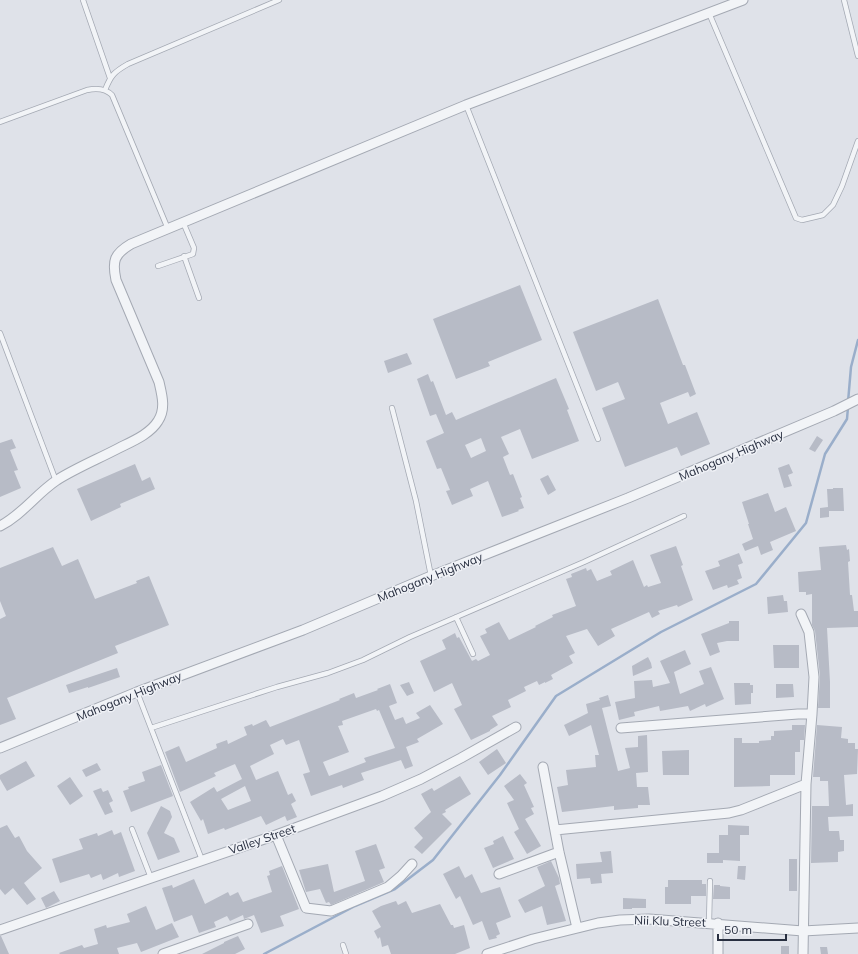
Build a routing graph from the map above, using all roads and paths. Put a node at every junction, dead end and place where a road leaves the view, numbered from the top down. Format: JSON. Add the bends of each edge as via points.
{"nodes":[{"id":1,"x":83,"y":0,"type":"edge"},
{"id":2,"x":279,"y":0,"type":"edge"},
{"id":3,"x":743,"y":0,"type":"edge"},
{"id":4,"x":844,"y":0,"type":"edge"},
{"id":5,"x":726,"y":3,"type":"edge"},
{"id":6,"x":709,"y":13,"type":"junction"},
{"id":7,"x":858,"y":56,"type":"edge"},
{"id":8,"x":110,"y":78,"type":"junction"},
{"id":9,"x":105,"y":90,"type":"junction"},
{"id":10,"x":466,"y":105,"type":"junction"},
{"id":11,"x":0,"y":122,"type":"edge"},
{"id":12,"x":858,"y":141,"type":"edge"},
{"id":13,"x":183,"y":222,"type":"junction"},
{"id":14,"x":168,"y":229,"type":"junction"},
{"id":15,"x":184,"y":256,"type":"junction"},
{"id":16,"x":158,"y":266,"type":"dead end"},
{"id":17,"x":199,"y":298,"type":"dead end"},
{"id":18,"x":0,"y":333,"type":"edge"},
{"id":19,"x":858,"y":399,"type":"edge"},
{"id":20,"x":392,"y":408,"type":"dead end"},
{"id":21,"x":598,"y":439,"type":"dead end"},
{"id":22,"x":56,"y":481,"type":"junction"},
{"id":23,"x":684,"y":516,"type":"dead end"},
{"id":24,"x":0,"y":526,"type":"edge"},
{"id":25,"x":431,"y":576,"type":"junction"},
{"id":26,"x":801,"y":614,"type":"dead end"},
{"id":27,"x":456,"y":617,"type":"junction"},
{"id":28,"x":473,"y":654,"type":"dead end"},
{"id":29,"x":137,"y":692,"type":"junction"},
{"id":30,"x":812,"y":714,"type":"junction"},
{"id":31,"x":516,"y":727,"type":"dead end"},
{"id":32,"x":151,"y":728,"type":"junction"},
{"id":33,"x":621,"y":728,"type":"dead end"},
{"id":34,"x":1,"y":750,"type":"edge"},
{"id":35,"x":543,"y":767,"type":"dead end"},
{"id":36,"x":806,"y":784,"type":"junction"},
{"id":37,"x":132,"y":828,"type":"dead end"},
{"id":38,"x":555,"y":830,"type":"junction"},
{"id":39,"x":276,"y":835,"type":"junction"},
{"id":40,"x":559,"y":852,"type":"junction"},
{"id":41,"x":202,"y":860,"type":"junction"},
{"id":42,"x":412,"y":864,"type":"dead end"},
{"id":43,"x":499,"y":874,"type":"dead end"},
{"id":44,"x":151,"y":878,"type":"junction"},
{"id":45,"x":710,"y":881,"type":"dead end"},
{"id":46,"x":714,"y":923,"type":"junction"},
{"id":47,"x":248,"y":924,"type":"dead end"},
{"id":48,"x":577,"y":928,"type":"junction"},
{"id":49,"x":858,"y":928,"type":"edge"},
{"id":50,"x":0,"y":930,"type":"edge"},
{"id":51,"x":803,"y":930,"type":"junction"},
{"id":52,"x":343,"y":945,"type":"dead end"},
{"id":53,"x":162,"y":954,"type":"edge"},
{"id":54,"x":346,"y":954,"type":"edge"},
{"id":55,"x":487,"y":954,"type":"edge"},
{"id":56,"x":718,"y":954,"type":"edge"},
{"id":57,"x":803,"y":954,"type":"edge"}],
"edges":[{"from":1,"to":8,"type":"lane"},
{"from":2,"to":8,"type":"lane","via":[[128,64],[116,70]]},
{"from":3,"to":5,"type":"street"},
{"from":4,"to":7,"type":"lane"},
{"from":5,"to":6,"type":"street"},
{"from":6,"to":10,"type":"street"},
{"from":6,"to":12,"type":"lane","via":[[796,218],[802,220],[823,215],[833,205]]},
{"from":8,"to":9,"type":"lane"},
{"from":9,"to":11,"type":"lane","via":[[87,90]]},
{"from":9,"to":14,"type":"lane","via":[[112,94]]},
{"from":10,"to":13,"type":"street"},
{"from":10,"to":21,"type":"lane"},
{"from":13,"to":14,"type":"street"},
{"from":13,"to":15,"type":"lane","via":[[194,248],[193,254]]},
{"from":14,"to":22,"type":"street","via":[[122,249],[114,260],[116,280],[163,396],[163,409],[159,420],[140,438]]},
{"from":15,"to":16,"type":"lane"},
{"from":15,"to":17,"type":"lane"},
{"from":18,"to":22,"type":"lane"},
{"from":19,"to":25,"type":"street","name":"Mahogany Highway","via":[[834,412],[628,498]]},
{"from":20,"to":25,"type":"lane","via":[[416,501]]},
{"from":22,"to":24,"type":"street","via":[[12,520]]},
{"from":23,"to":27,"type":"lane"},
{"from":25,"to":29,"type":"street","name":"Mahogany Highway","via":[[303,630]]},
{"from":26,"to":30,"type":"street","via":[[809,632],[813,670]]},
{"from":27,"to":28,"type":"lane"},
{"from":27,"to":32,"type":"lane","via":[[363,660],[328,673]]},
{"from":29,"to":32,"type":"lane"},
{"from":29,"to":34,"type":"street","name":"Mahogany Highway"},
{"from":30,"to":33,"type":"street"},
{"from":30,"to":36,"type":"street"},
{"from":31,"to":39,"type":"street","name":"Valley Street","via":[[421,779]]},
{"from":32,"to":41,"type":"lane"},
{"from":35,"to":38,"type":"street"},
{"from":36,"to":38,"type":"street","via":[[729,813]]},
{"from":36,"to":51,"type":"street"},
{"from":37,"to":44,"type":"lane"},
{"from":38,"to":40,"type":"street"},
{"from":39,"to":41,"type":"street","name":"Valley Street"},
{"from":39,"to":42,"type":"street","via":[[306,908],[312,910],[331,912],[388,886]]},
{"from":40,"to":43,"type":"street"},
{"from":40,"to":48,"type":"street"},
{"from":41,"to":44,"type":"street","name":"Valley Street"},
{"from":44,"to":50,"type":"street","name":"Valley Street"},
{"from":45,"to":46,"type":"lane"},
{"from":46,"to":48,"type":"street","name":"Nii Klu Street","via":[[620,920]]},
{"from":46,"to":51,"type":"street","name":"Nii Klu Street"},
{"from":46,"to":56,"type":"street"},
{"from":47,"to":53,"type":"street"},
{"from":48,"to":55,"type":"street","name":"Nii Klu Street"},
{"from":49,"to":51,"type":"street","name":"Nii Klu Street"},
{"from":51,"to":57,"type":"street"},
{"from":52,"to":54,"type":"lane"}]}
